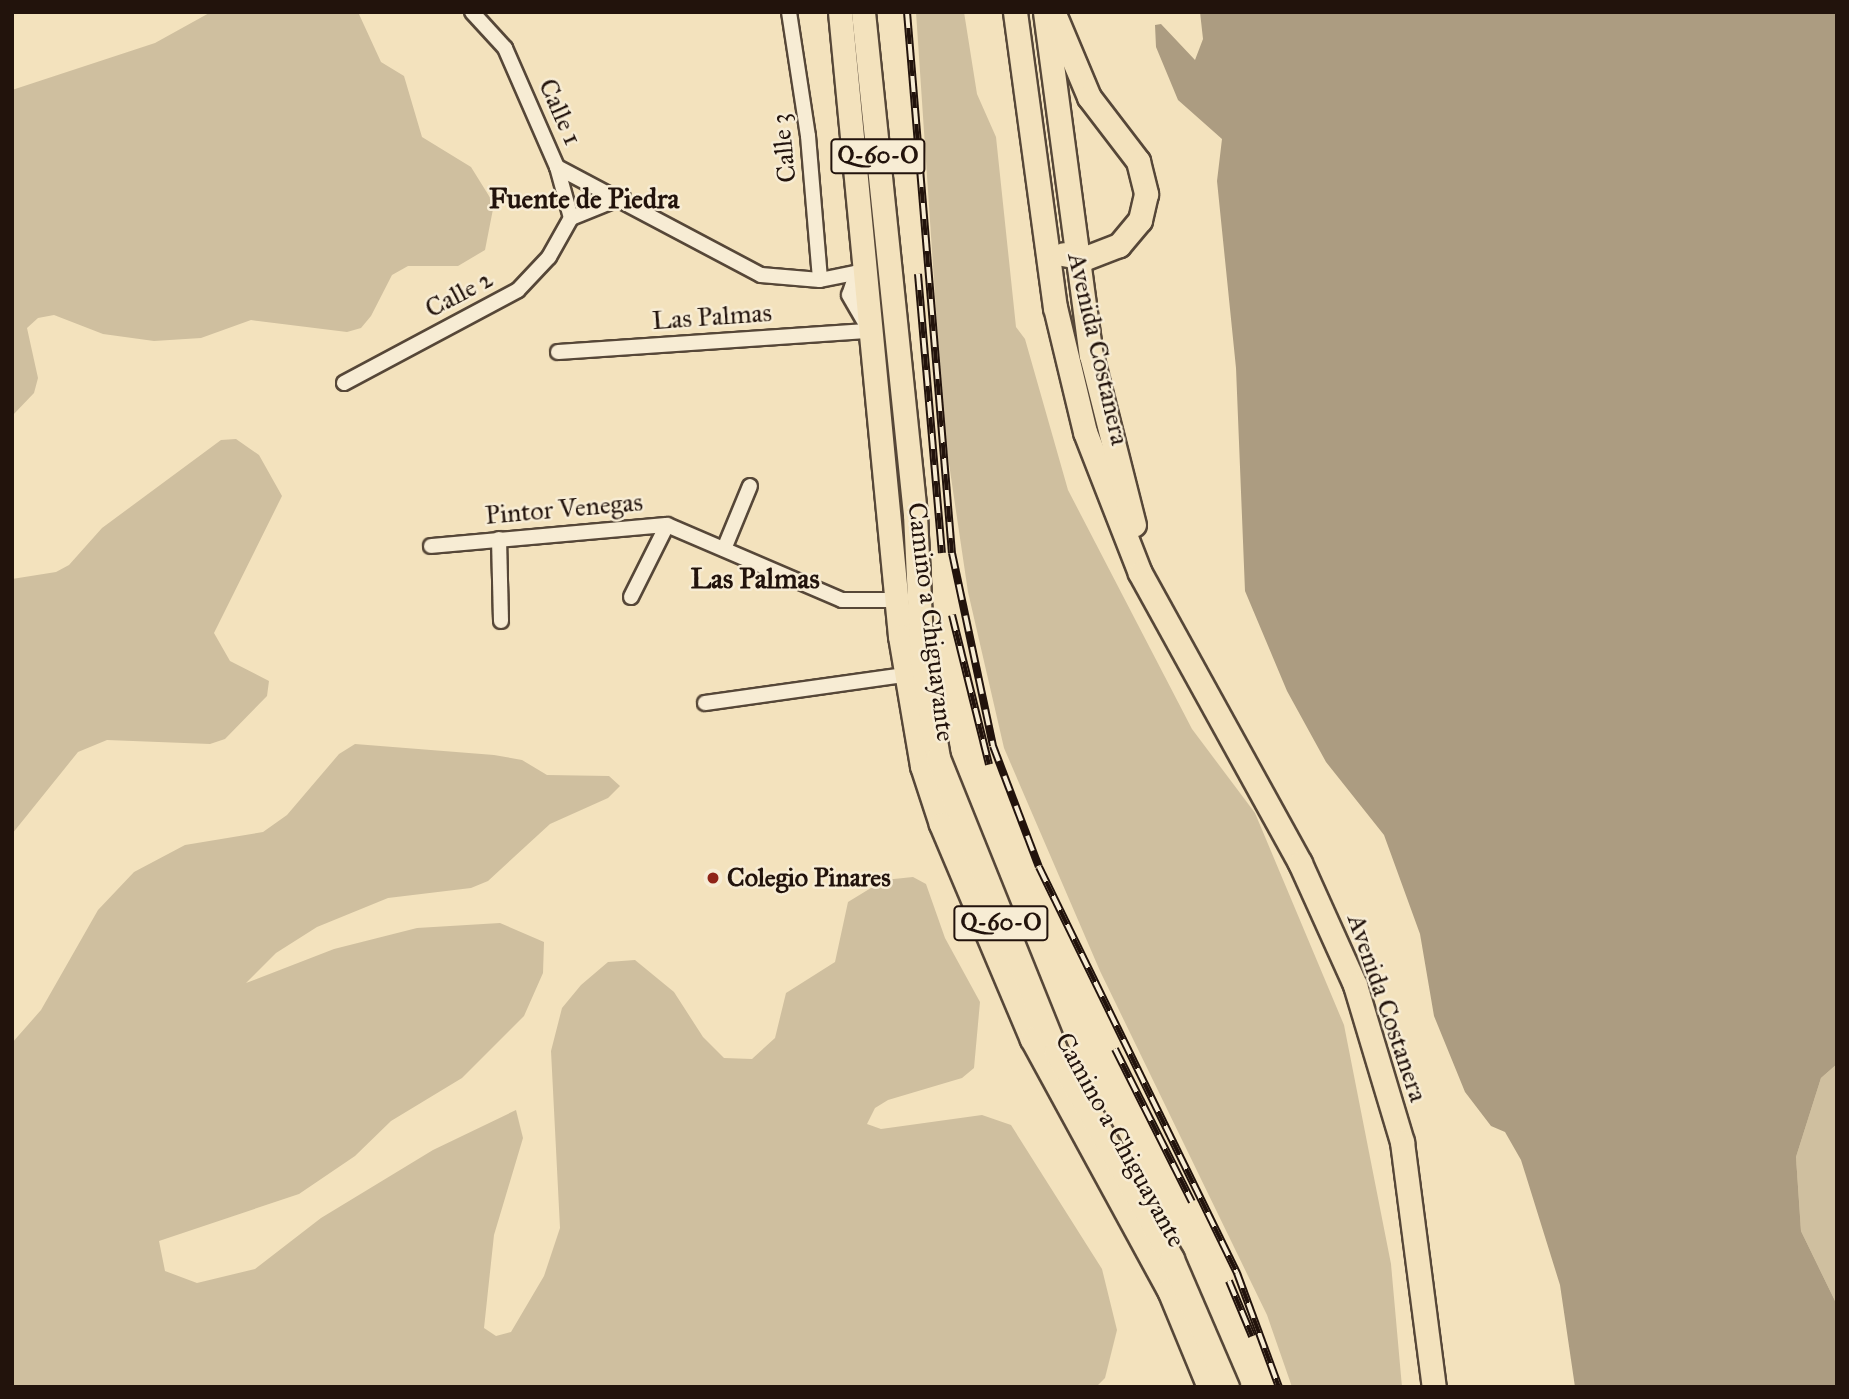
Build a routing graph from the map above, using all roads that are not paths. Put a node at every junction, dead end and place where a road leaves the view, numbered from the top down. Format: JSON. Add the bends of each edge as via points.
{"nodes":[{"id":1,"x":472,"y":12,"type":"edge"},
{"id":2,"x":789,"y":12,"type":"edge"},
{"id":3,"x":840,"y":12,"type":"edge"},
{"id":4,"x":863,"y":12,"type":"edge"},
{"id":5,"x":1015,"y":12,"type":"edge"},
{"id":6,"x":1045,"y":12,"type":"edge"},
{"id":7,"x":1054,"y":12,"type":"edge"},
{"id":8,"x":557,"y":167,"type":"junction"},
{"id":9,"x":623,"y":198,"type":"junction"},
{"id":10,"x":571,"y":218,"type":"junction"},
{"id":11,"x":1045,"y":243,"type":"junction"},
{"id":12,"x":1076,"y":257,"type":"junction"},
{"id":13,"x":861,"y":271,"type":"junction"},
{"id":14,"x":820,"y":280,"type":"junction"},
{"id":15,"x":848,"y":290,"type":"junction"},
{"id":16,"x":892,"y":300,"type":"junction"},
{"id":17,"x":870,"y":331,"type":"junction"},
{"id":18,"x":558,"y":352,"type":"dead end"},
{"id":19,"x":344,"y":383,"type":"dead end"},
{"id":20,"x":750,"y":486,"type":"dead end"},
{"id":21,"x":667,"y":525,"type":"junction"},
{"id":22,"x":499,"y":539,"type":"junction"},
{"id":23,"x":431,"y":546,"type":"dead end"},
{"id":24,"x":724,"y":549,"type":"junction"},
{"id":25,"x":631,"y":597,"type":"dead end"},
{"id":26,"x":897,"y":600,"type":"junction"},
{"id":27,"x":501,"y":621,"type":"dead end"},
{"id":28,"x":905,"y":675,"type":"junction"},
{"id":29,"x":1197,"y":677,"type":"junction"},
{"id":30,"x":705,"y":703,"type":"dead end"},
{"id":31,"x":1209,"y":1387,"type":"edge"},
{"id":32,"x":1227,"y":1387,"type":"edge"},
{"id":33,"x":1434,"y":1387,"type":"edge"}],
"edges":[{"from":1,"to":8,"type":"street","name":"Calle 1","via":[[505,48]]},
{"from":2,"to":14,"type":"street","name":"Calle 3","via":[[808,136]]},
{"from":3,"to":13,"type":"main road","name":"Camino a Chiguayante","number":"Q-60-O"},
{"from":4,"to":16,"type":"main road","name":"Camino a Chiguayante","number":"Q-60-O"},
{"from":5,"to":11,"type":"main road","name":"Avenida Costanera"},
{"from":6,"to":12,"type":"main road","name":"Avenida Costanera"},
{"from":7,"to":12,"type":"main road","via":[[1083,86],[1134,155],[1146,194],[1129,236],[1105,253]]},
{"from":8,"to":9,"type":"street","name":"Calle 1"},
{"from":8,"to":10,"type":"street"},
{"from":9,"to":10,"type":"street"},
{"from":9,"to":14,"type":"street","name":"Calle 1","via":[[761,275]]},
{"from":10,"to":19,"type":"street","name":"Calle 2","via":[[549,257],[517,290]]},
{"from":11,"to":12,"type":"main road"},
{"from":11,"to":29,"type":"main road","name":"Avenida Costanera","via":[[1066,357],[1098,474],[1140,573]]},
{"from":12,"to":29,"type":"main road","name":"Avenida Costanera","via":[[1113,460],[1154,581]]},
{"from":13,"to":14,"type":"street","name":"Calle 1"},
{"from":13,"to":15,"type":"street"},
{"from":13,"to":16,"type":"main road"},
{"from":13,"to":17,"type":"main road","name":"Camino a Chiguayante","number":"Q-60-O"},
{"from":14,"to":15,"type":"street","name":"Calle 1"},
{"from":15,"to":17,"type":"street"},
{"from":16,"to":32,"type":"main road","name":"Camino a Chiguayante","number":"Q-60-O","via":[[915,514],[925,695],[947,788],[1056,1052],[1190,1294]]},
{"from":17,"to":18,"type":"street","name":"Las Palmas"},
{"from":17,"to":26,"type":"main road","name":"Camino a Chiguayante","number":"Q-60-O"},
{"from":20,"to":24,"type":"street"},
{"from":21,"to":22,"type":"street","name":"Pintor Venegas"},
{"from":21,"to":24,"type":"street","name":"Pintor Venegas"},
{"from":21,"to":25,"type":"street"},
{"from":22,"to":23,"type":"street","name":"Pintor Venegas"},
{"from":22,"to":27,"type":"street"},
{"from":24,"to":26,"type":"street","name":"Pintor Venegas","via":[[842,600]]},
{"from":26,"to":28,"type":"main road","name":"Camino a Chiguayante","number":"Q-60-O"},
{"from":28,"to":30,"type":"street"},
{"from":28,"to":31,"type":"main road","name":"Camino a Chiguayante","number":"Q-60-O","via":[[931,795],[1026,1027],[1169,1290]]},
{"from":29,"to":33,"type":"main road","name":"Avenida Costanera","via":[[1328,919],[1379,1055],[1410,1190]]}]}
